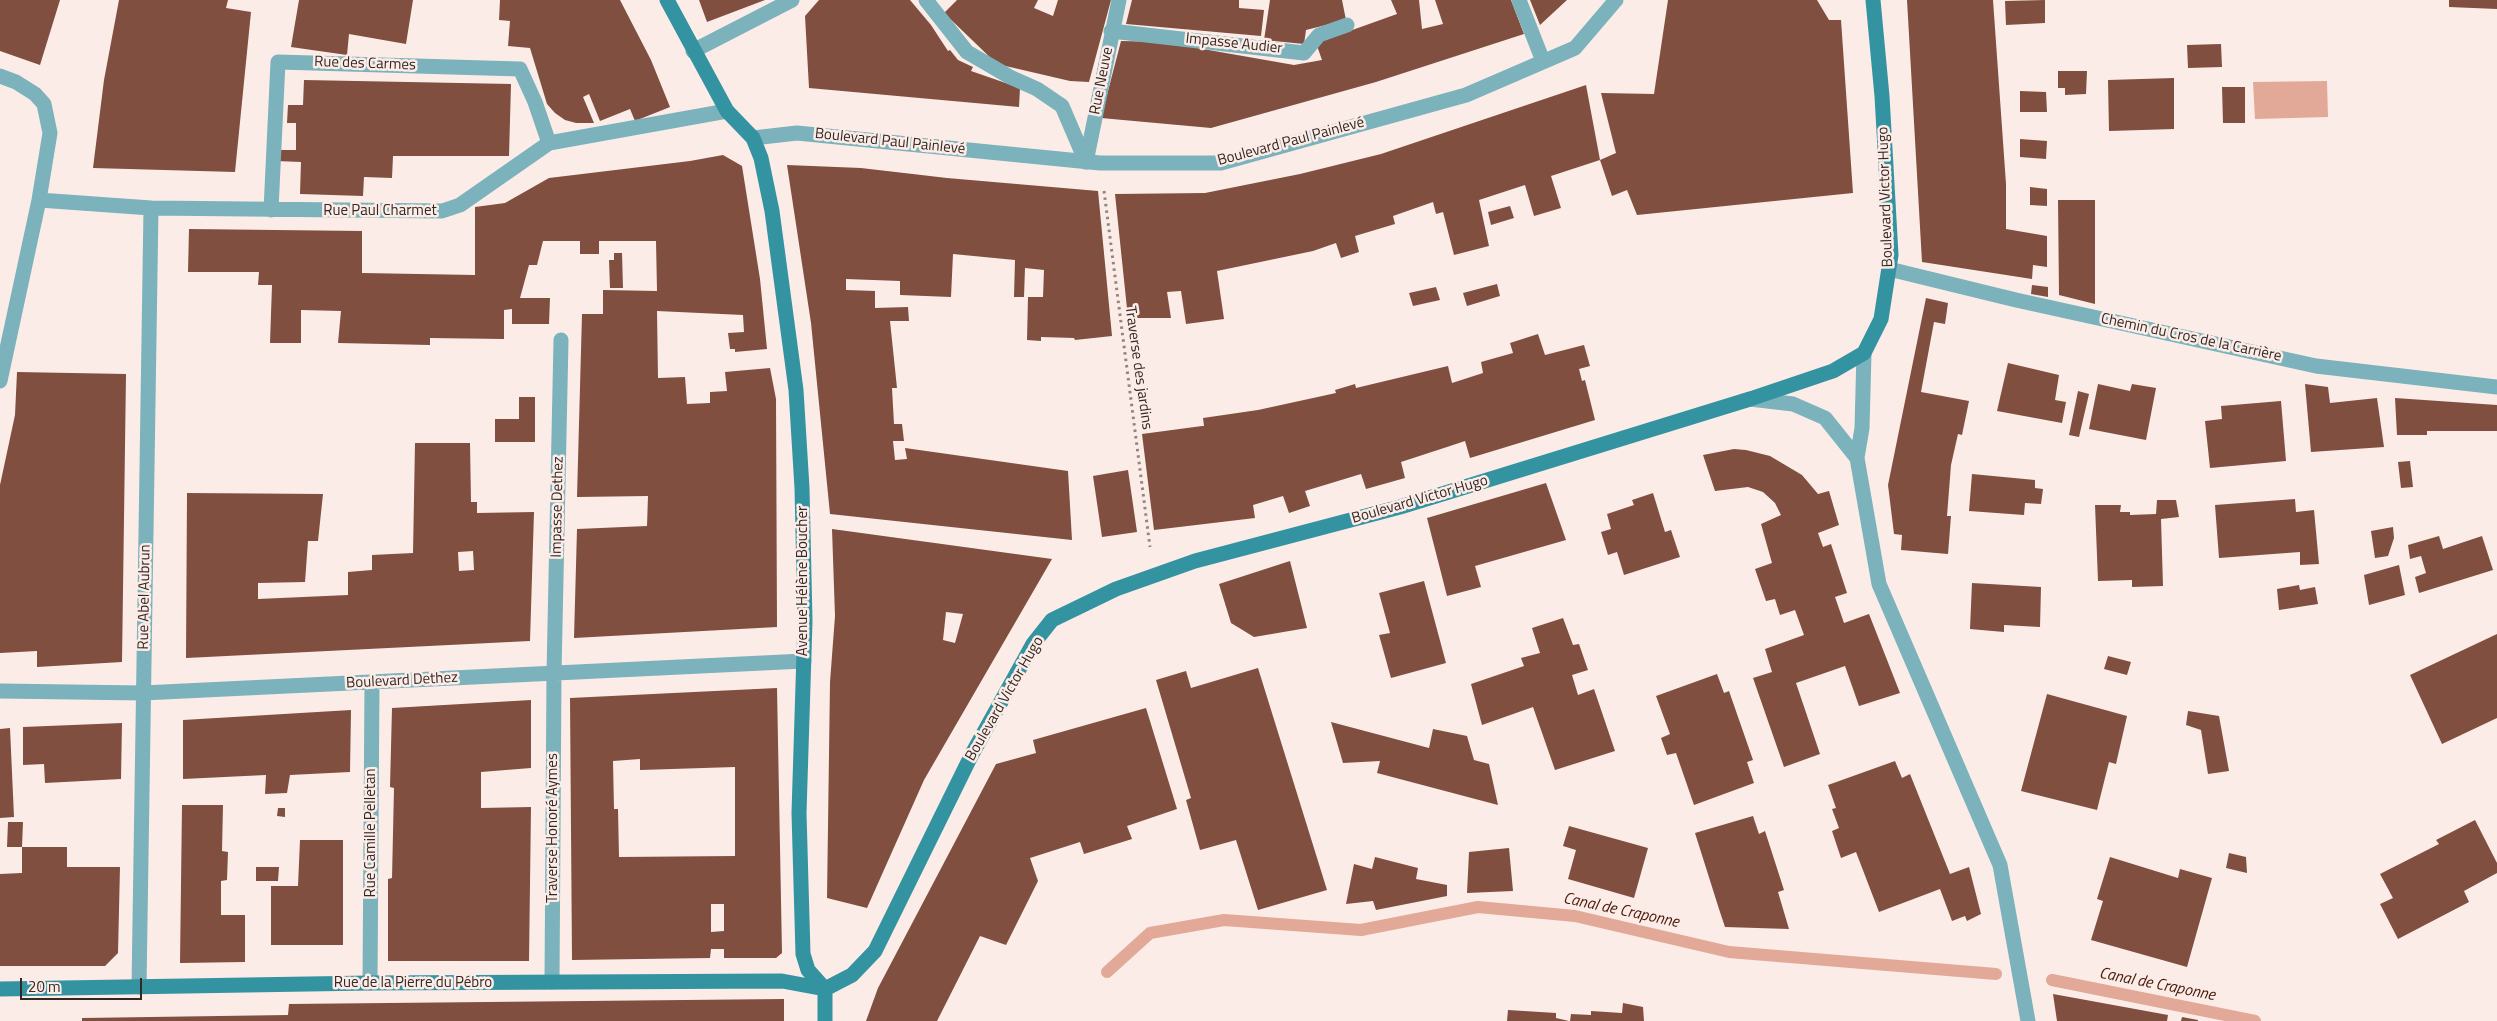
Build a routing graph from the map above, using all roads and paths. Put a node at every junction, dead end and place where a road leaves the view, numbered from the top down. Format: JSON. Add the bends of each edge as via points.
{"nodes":[{"id":1,"x":667,"y":0,"type":"edge"},
{"id":2,"x":792,"y":0,"type":"edge"},
{"id":3,"x":926,"y":0,"type":"edge"},
{"id":4,"x":1119,"y":0,"type":"edge"},
{"id":5,"x":1519,"y":0,"type":"edge"},
{"id":6,"x":1616,"y":0,"type":"edge"},
{"id":7,"x":1873,"y":0,"type":"edge"},
{"id":8,"x":1347,"y":25,"type":"dead end"},
{"id":9,"x":1112,"y":31,"type":"junction"},
{"id":10,"x":694,"y":51,"type":"junction"},
{"id":11,"x":1544,"y":61,"type":"junction"},
{"id":12,"x":0,"y":76,"type":"edge"},
{"id":13,"x":728,"y":111,"type":"junction"},
{"id":14,"x":753,"y":138,"type":"junction"},
{"id":15,"x":549,"y":143,"type":"junction"},
{"id":16,"x":1093,"y":162,"type":"junction"},
{"id":17,"x":39,"y":200,"type":"junction"},
{"id":18,"x":151,"y":208,"type":"junction"},
{"id":19,"x":271,"y":210,"type":"junction"},
{"id":20,"x":1889,"y":269,"type":"junction"},
{"id":21,"x":561,"y":340,"type":"dead end"},
{"id":22,"x":1864,"y":353,"type":"junction"},
{"id":23,"x":0,"y":381,"type":"edge"},
{"id":24,"x":2497,"y":388,"type":"edge"},
{"id":25,"x":1750,"y":399,"type":"junction"},
{"id":26,"x":1857,"y":458,"type":"junction"},
{"id":27,"x":1154,"y":575,"type":"junction"},
{"id":28,"x":804,"y":661,"type":"junction"},
{"id":29,"x":554,"y":674,"type":"junction"},
{"id":30,"x":372,"y":682,"type":"junction"},
{"id":31,"x":0,"y":692,"type":"edge"},
{"id":32,"x":143,"y":693,"type":"junction"},
{"id":33,"x":552,"y":982,"type":"junction"},
{"id":34,"x":370,"y":983,"type":"junction"},
{"id":35,"x":139,"y":987,"type":"junction"},
{"id":36,"x":0,"y":989,"type":"edge"},
{"id":37,"x":825,"y":989,"type":"junction"},
{"id":38,"x":825,"y":1021,"type":"edge"},
{"id":39,"x":2028,"y":1021,"type":"edge"}],
"edges":[{"from":1,"to":10,"type":"main road"},
{"from":2,"to":10,"type":"street"},
{"from":3,"to":16,"type":"street","via":[[967,52],[1062,106]]},
{"from":4,"to":9,"type":"street","name":"Rue Neuve"},
{"from":5,"to":11,"type":"street"},
{"from":6,"to":11,"type":"street","name":"Boulevard Paul Painlevé","via":[[1575,48]]},
{"from":7,"to":20,"type":"main road","name":"Boulevard Victor Hugo","via":[[1885,136]]},
{"from":8,"to":9,"type":"street","name":"Impasse Audier","via":[[1319,35],[1304,53]]},
{"from":9,"to":16,"type":"street","name":"Rue Neuve"},
{"from":10,"to":13,"type":"main road"},
{"from":11,"to":16,"type":"street","name":"Boulevard Paul Painlevé","via":[[1466,95],[1221,163]]},
{"from":12,"to":17,"type":"street","via":[[35,94],[44,104],[50,133]]},
{"from":13,"to":14,"type":"main road"},
{"from":13,"to":15,"type":"street","name":"Rue Paul Charmet"},
{"from":14,"to":16,"type":"street","name":"Boulevard Paul Painlevé","via":[[797,133]]},
{"from":14,"to":28,"type":"main road","name":"Avenue Hélène Boucher","via":[[761,158],[772,211],[796,390],[802,488]]},
{"from":15,"to":19,"type":"street","name":"Rue Paul Charmet","via":[[460,205],[442,211]]},
{"from":15,"to":19,"type":"street","name":"Rue des Carmes","via":[[520,69],[278,62]]},
{"from":16,"to":27,"type":"path","name":"Traverse des jardins"},
{"from":17,"to":18,"type":"street","name":"Rue Paul Charmet"},
{"from":17,"to":23,"type":"street"},
{"from":18,"to":19,"type":"street","name":"Rue Paul Charmet"},
{"from":18,"to":32,"type":"street","name":"Rue Abel Aubrun"},
{"from":20,"to":22,"type":"main road","name":"Boulevard Victor Hugo","via":[[1882,319]]},
{"from":20,"to":24,"type":"street","name":"Chemin du Cros de la Carrière","via":[[2316,366]]},
{"from":21,"to":29,"type":"street","name":"Impasse Dethez"},
{"from":22,"to":25,"type":"main road","name":"Boulevard Victor Hugo","via":[[1833,371]]},
{"from":22,"to":26,"type":"street","via":[[1862,428]]},
{"from":25,"to":26,"type":"street","via":[[1793,404],[1825,418]]},
{"from":25,"to":27,"type":"main road","name":"Boulevard Victor Hugo","via":[[1400,507],[1195,561]]},
{"from":26,"to":39,"type":"street","via":[[1879,584],[2000,865]]},
{"from":27,"to":37,"type":"main road","name":"Boulevard Victor Hugo","via":[[1116,589],[1052,620],[1032,644],[972,754],[875,951],[852,975]]},
{"from":28,"to":29,"type":"street","name":"Boulevard Dethez"},
{"from":28,"to":37,"type":"main road","name":"Avenue Hélène Boucher","via":[[799,813],[800,918],[803,954],[808,970]]},
{"from":29,"to":30,"type":"street","name":"Boulevard Dethez"},
{"from":29,"to":33,"type":"street","name":"Traverse Honoré Aymes"},
{"from":30,"to":32,"type":"street","name":"Boulevard Dethez"},
{"from":30,"to":34,"type":"street","name":"Rue Camille Pelletan"},
{"from":31,"to":32,"type":"street","name":"Boulevard Dethez"},
{"from":32,"to":35,"type":"street","name":"Rue Abel Aubrun"},
{"from":33,"to":34,"type":"main road","name":"Rue de la Pierre du Pébro"},
{"from":33,"to":37,"type":"main road","name":"Rue de la Pierre du Pébro","via":[[782,981]]},
{"from":34,"to":35,"type":"main road","name":"Rue de la Pierre du Pébro"},
{"from":35,"to":36,"type":"main road","name":"Rue de la Pierre du Pébro"},
{"from":37,"to":38,"type":"main road"}]}
